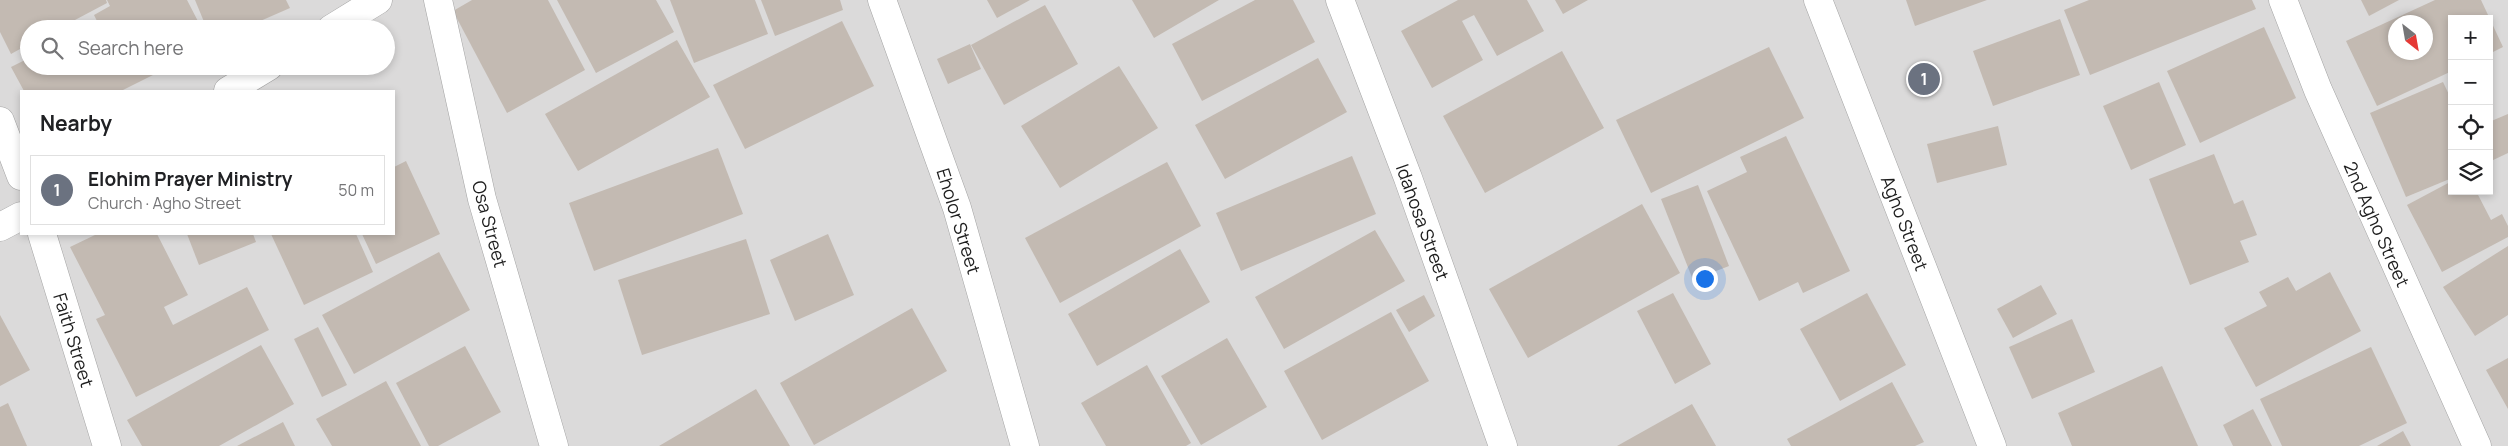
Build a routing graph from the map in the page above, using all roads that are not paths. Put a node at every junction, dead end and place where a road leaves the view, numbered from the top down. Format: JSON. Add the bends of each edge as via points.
{"nodes":[{"id":1,"x":378,"y":0,"type":"edge"},
{"id":2,"x":438,"y":0,"type":"edge"},
{"id":3,"x":882,"y":0,"type":"edge"},
{"id":4,"x":1340,"y":0,"type":"edge"},
{"id":5,"x":1818,"y":0,"type":"edge"},
{"id":6,"x":2283,"y":0,"type":"edge"},
{"id":7,"x":346,"y":20,"type":"edge"},
{"id":8,"x":254,"y":75,"type":"edge"},
{"id":9,"x":230,"y":90,"type":"edge"},
{"id":10,"x":0,"y":121,"type":"edge"},
{"id":11,"x":20,"y":173,"type":"edge"},
{"id":12,"x":20,"y":217,"type":"edge"},
{"id":13,"x":0,"y":228,"type":"edge"},
{"id":14,"x":42,"y":235,"type":"edge"},
{"id":15,"x":107,"y":446,"type":"edge"},
{"id":16,"x":554,"y":446,"type":"edge"},
{"id":17,"x":1025,"y":446,"type":"edge"},
{"id":18,"x":1503,"y":446,"type":"edge"},
{"id":19,"x":1992,"y":446,"type":"edge"},
{"id":20,"x":2477,"y":446,"type":"edge"}],
"edges":[{"from":1,"to":7,"type":"street"},
{"from":2,"to":16,"type":"street","name":"Osa Street","via":[[482,199]]},
{"from":3,"to":17,"type":"street","name":"Eholor Street","via":[[957,208]]},
{"from":4,"to":18,"type":"street","name":"Idahosa Street","via":[[1408,178]]},
{"from":5,"to":19,"type":"street","name":"Agho Street"},
{"from":6,"to":20,"type":"street","name":"2nd Agho Street","via":[[2318,90]]},
{"from":8,"to":9,"type":"street"},
{"from":10,"to":11,"type":"street"},
{"from":12,"to":13,"type":"street"},
{"from":14,"to":15,"type":"street","name":"Faith Street"}]}
